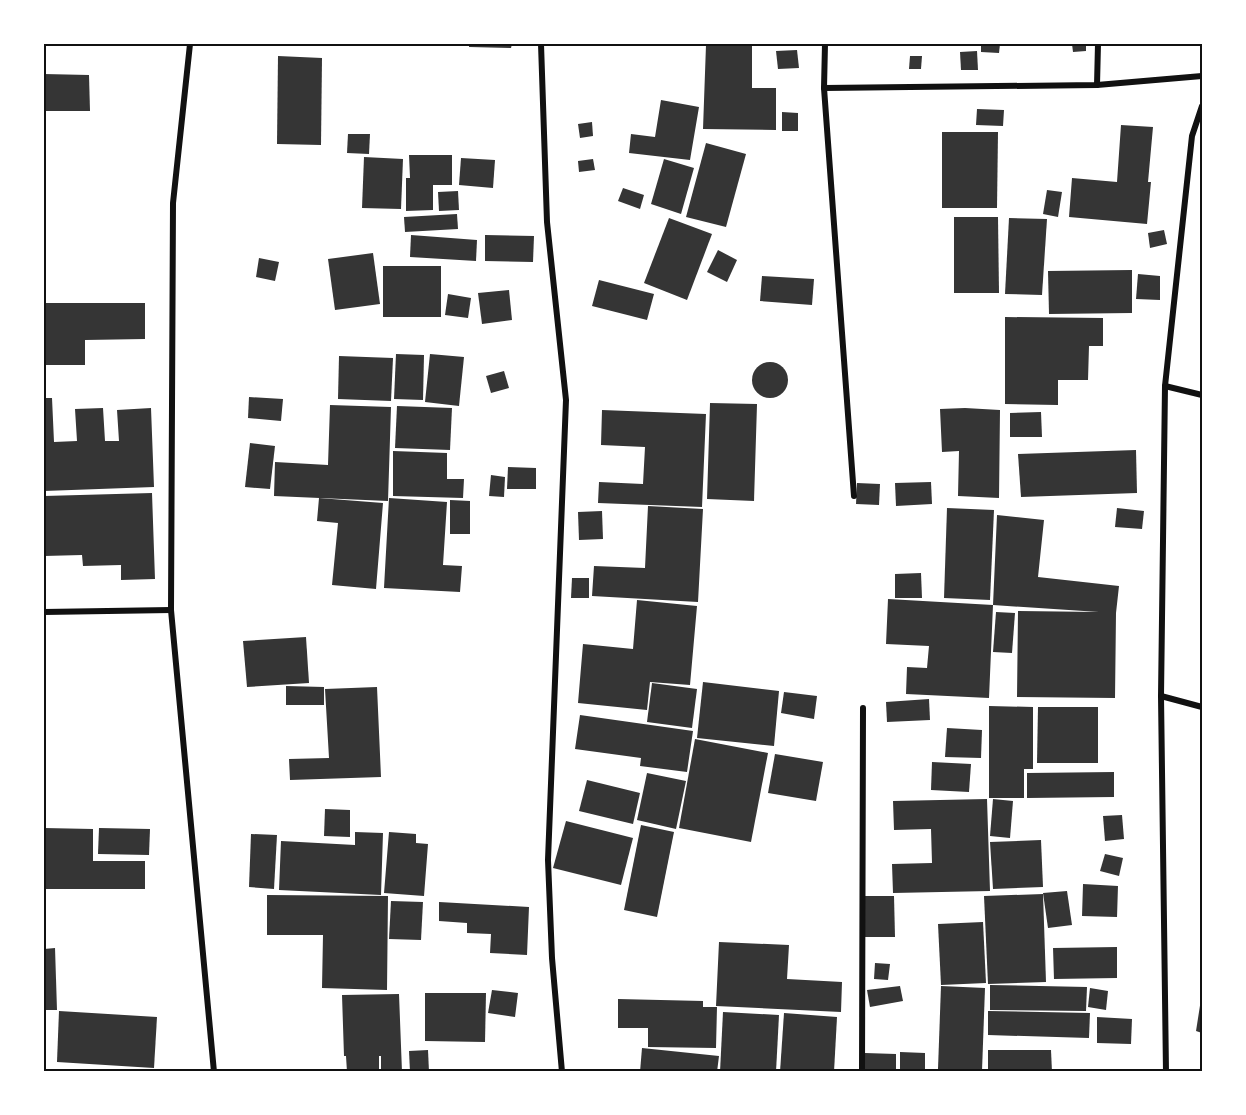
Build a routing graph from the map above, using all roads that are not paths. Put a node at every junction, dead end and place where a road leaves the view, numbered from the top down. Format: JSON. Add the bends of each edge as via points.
{"nodes":[{"id":1,"x":190,"y":44,"type":"edge"},
{"id":2,"x":541,"y":44,"type":"edge"},
{"id":3,"x":825,"y":44,"type":"edge"},
{"id":4,"x":1098,"y":44,"type":"edge"},
{"id":5,"x":1203,"y":76,"type":"edge"},
{"id":6,"x":1097,"y":85,"type":"junction"},
{"id":7,"x":824,"y":87,"type":"junction"},
{"id":8,"x":1203,"y":106,"type":"edge"},
{"id":9,"x":1165,"y":386,"type":"junction"},
{"id":10,"x":1203,"y":395,"type":"edge"},
{"id":11,"x":854,"y":496,"type":"dead end"},
{"id":12,"x":171,"y":610,"type":"junction"},
{"id":13,"x":44,"y":612,"type":"edge"},
{"id":14,"x":1161,"y":696,"type":"junction"},
{"id":15,"x":1203,"y":707,"type":"edge"},
{"id":16,"x":863,"y":708,"type":"dead end"},
{"id":17,"x":214,"y":1071,"type":"edge"},
{"id":18,"x":562,"y":1071,"type":"edge"},
{"id":19,"x":862,"y":1071,"type":"edge"},
{"id":20,"x":1166,"y":1071,"type":"edge"}],
"edges":[{"from":1,"to":12,"type":"street","via":[[173,203]]},
{"from":2,"to":18,"type":"street","via":[[547,222],[566,400],[548,860]]},
{"from":3,"to":7,"type":"street"},
{"from":4,"to":6,"type":"street"},
{"from":5,"to":6,"type":"street"},
{"from":6,"to":7,"type":"street"},
{"from":7,"to":11,"type":"street"},
{"from":8,"to":9,"type":"street","via":[[1192,136]]},
{"from":9,"to":10,"type":"street"},
{"from":9,"to":14,"type":"street"},
{"from":12,"to":13,"type":"street"},
{"from":12,"to":17,"type":"street"},
{"from":14,"to":15,"type":"street"},
{"from":14,"to":20,"type":"street"},
{"from":16,"to":19,"type":"street"}]}
